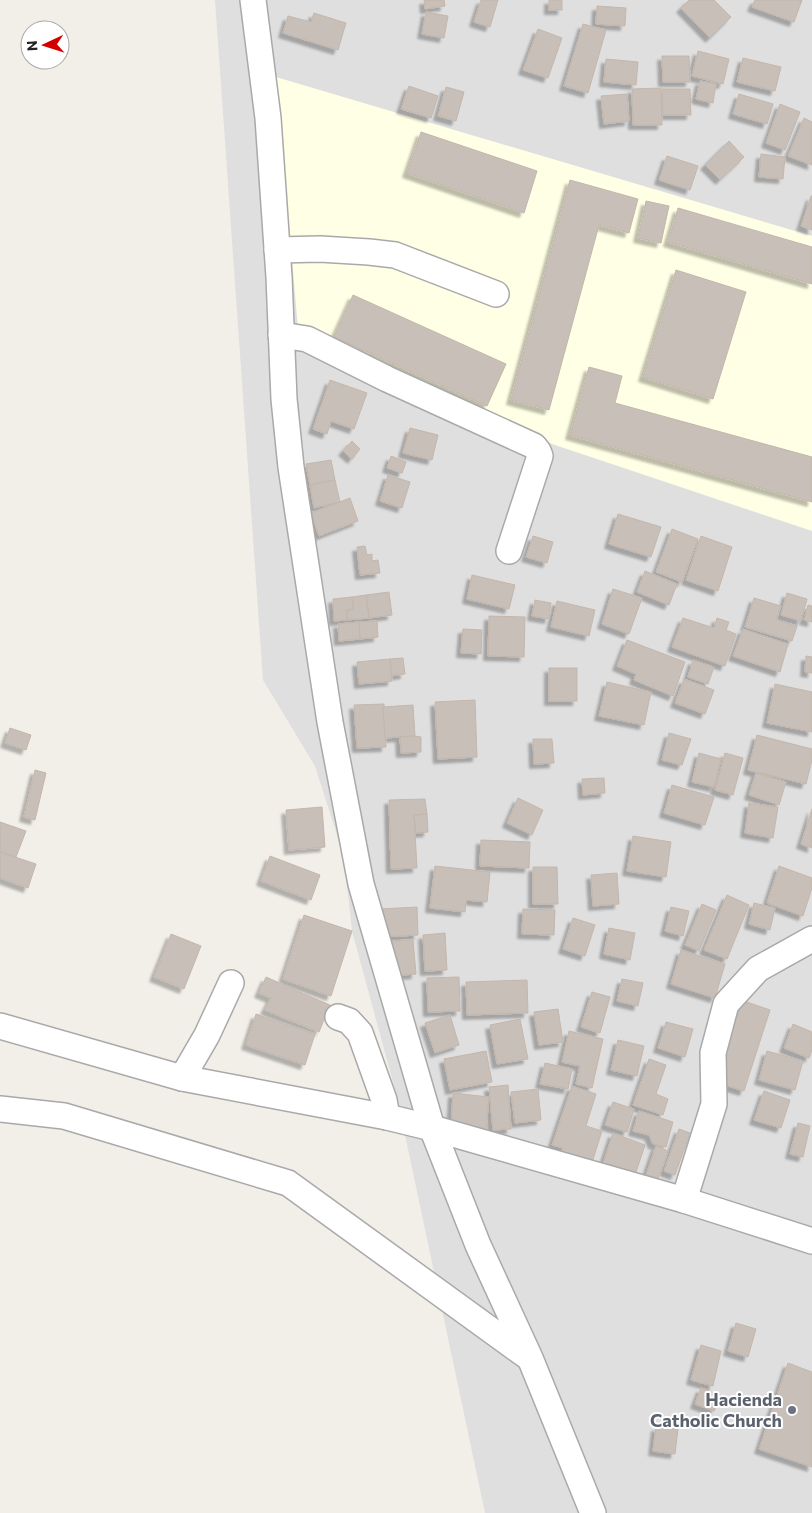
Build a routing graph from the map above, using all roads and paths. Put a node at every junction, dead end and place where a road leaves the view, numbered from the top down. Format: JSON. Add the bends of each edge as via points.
{"nodes":[{"id":1,"x":253,"y":0,"type":"edge"},
{"id":2,"x":277,"y":250,"type":"junction"},
{"id":3,"x":496,"y":294,"type":"dead end"},
{"id":4,"x":282,"y":335,"type":"junction"},
{"id":5,"x":509,"y":551,"type":"dead end"},
{"id":6,"x":812,"y":939,"type":"edge"},
{"id":7,"x":231,"y":983,"type":"dead end"},
{"id":8,"x":338,"y":1017,"type":"dead end"},
{"id":9,"x":0,"y":1026,"type":"edge"},
{"id":10,"x":182,"y":1078,"type":"junction"},
{"id":11,"x":0,"y":1109,"type":"edge"},
{"id":12,"x":387,"y":1117,"type":"junction"},
{"id":13,"x":432,"y":1128,"type":"junction"},
{"id":14,"x":684,"y":1200,"type":"junction"},
{"id":15,"x":812,"y":1241,"type":"edge"},
{"id":16,"x":530,"y":1358,"type":"junction"},
{"id":17,"x":594,"y":1513,"type":"edge"}],
"edges":[{"from":1,"to":2,"type":"street","via":[[268,118]]},
{"from":2,"to":3,"type":"street","via":[[320,249],[395,256]]},
{"from":2,"to":4,"type":"street"},
{"from":4,"to":5,"type":"street","via":[[307,339],[534,446],[540,456]]},
{"from":4,"to":13,"type":"street","via":[[291,468],[344,800],[361,884]]},
{"from":6,"to":14,"type":"street","via":[[758,969],[726,1004],[713,1053],[714,1104]]},
{"from":7,"to":10,"type":"street","via":[[207,1035]]},
{"from":8,"to":12,"type":"street","via":[[349,1021],[360,1033]]},
{"from":9,"to":10,"type":"street"},
{"from":10,"to":12,"type":"street"},
{"from":11,"to":16,"type":"street","via":[[64,1116],[288,1182]]},
{"from":12,"to":13,"type":"street"},
{"from":13,"to":14,"type":"street"},
{"from":13,"to":16,"type":"street","via":[[478,1245]]},
{"from":14,"to":15,"type":"street"},
{"from":16,"to":17,"type":"street"}]}
